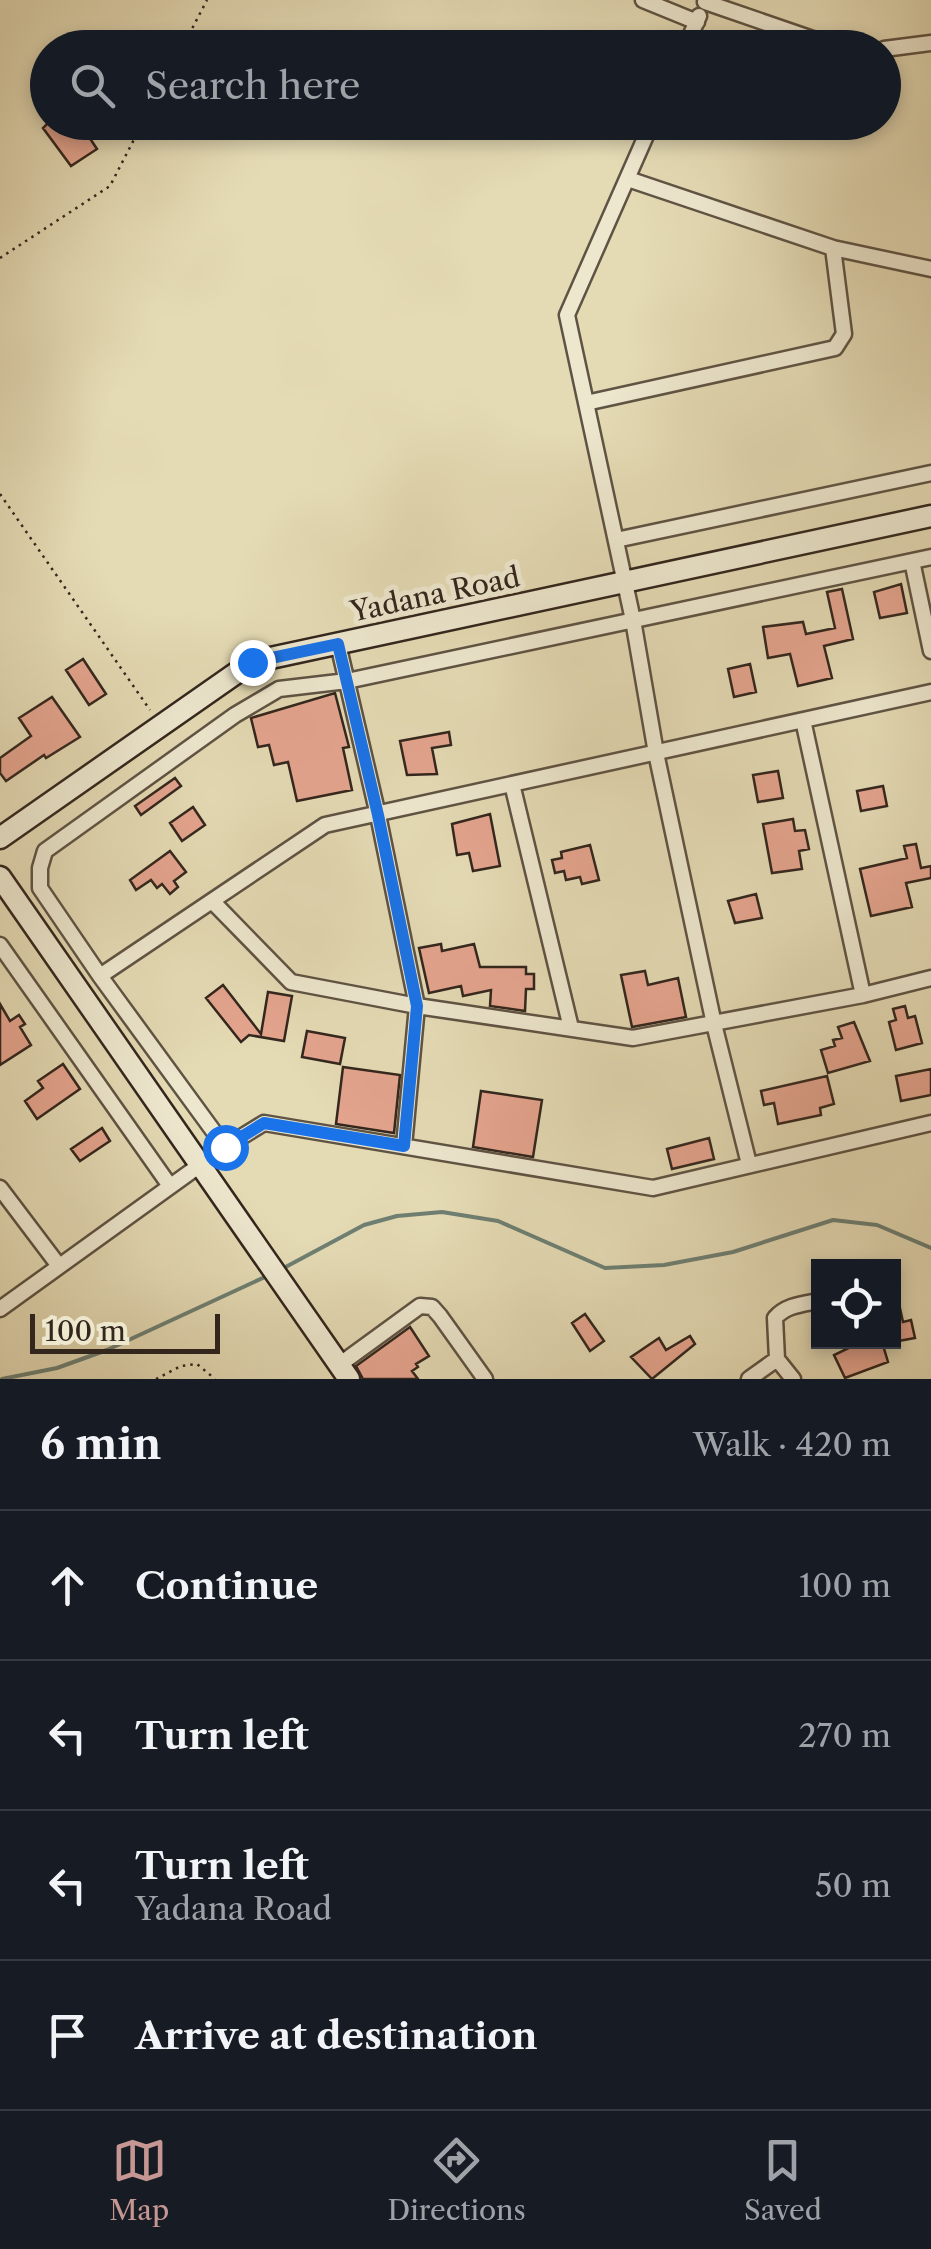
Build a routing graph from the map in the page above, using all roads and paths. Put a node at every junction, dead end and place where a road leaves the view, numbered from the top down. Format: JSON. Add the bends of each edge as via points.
{"nodes":[{"id":1,"x":206,"y":0,"type":"edge"},
{"id":2,"x":643,"y":0,"type":"edge"},
{"id":3,"x":706,"y":1,"type":"edge"},
{"id":4,"x":697,"y":22,"type":"junction"},
{"id":5,"x":191,"y":30,"type":"edge"},
{"id":6,"x":694,"y":30,"type":"edge"},
{"id":7,"x":787,"y":30,"type":"edge"},
{"id":8,"x":931,"y":43,"type":"edge"},
{"id":9,"x":901,"y":47,"type":"edge"},
{"id":10,"x":134,"y":140,"type":"edge"},
{"id":11,"x":644,"y":140,"type":"edge"},
{"id":12,"x":628,"y":178,"type":"junction"},
{"id":13,"x":833,"y":248,"type":"junction"},
{"id":14,"x":0,"y":258,"type":"edge"},
{"id":15,"x":931,"y":269,"type":"edge"},
{"id":16,"x":586,"y":403,"type":"junction"},
{"id":17,"x":931,"y":473,"type":"edge"},
{"id":18,"x":0,"y":494,"type":"edge"},
{"id":19,"x":931,"y":516,"type":"edge"},
{"id":20,"x":616,"y":540,"type":"junction"},
{"id":21,"x":931,"y":557,"type":"edge"},
{"id":22,"x":912,"y":561,"type":"junction"},
{"id":23,"x":624,"y":581,"type":"junction"},
{"id":24,"x":634,"y":620,"type":"junction"},
{"id":25,"x":338,"y":644,"type":"junction"},
{"id":26,"x":931,"y":651,"type":"edge"},
{"id":27,"x":346,"y":681,"type":"junction"},
{"id":28,"x":931,"y":692,"type":"edge"},
{"id":29,"x":802,"y":720,"type":"junction"},
{"id":30,"x":161,"y":726,"type":"junction"},
{"id":31,"x":656,"y":753,"type":"junction"},
{"id":32,"x":512,"y":784,"type":"junction"},
{"id":33,"x":378,"y":815,"type":"junction"},
{"id":34,"x":0,"y":838,"type":"edge"},
{"id":35,"x":0,"y":877,"type":"edge"},
{"id":36,"x":214,"y":902,"type":"junction"},
{"id":37,"x":0,"y":944,"type":"edge"},
{"id":38,"x":100,"y":976,"type":"junction"},
{"id":39,"x":931,"y":978,"type":"edge"},
{"id":40,"x":863,"y":995,"type":"junction"},
{"id":41,"x":417,"y":1006,"type":"junction"},
{"id":42,"x":714,"y":1024,"type":"junction"},
{"id":43,"x":571,"y":1028,"type":"junction"},
{"id":44,"x":931,"y":1123,"type":"edge"},
{"id":45,"x":404,"y":1146,"type":"junction"},
{"id":46,"x":225,"y":1147,"type":"junction"},
{"id":47,"x":749,"y":1164,"type":"junction"},
{"id":48,"x":200,"y":1165,"type":"junction"},
{"id":49,"x":170,"y":1186,"type":"junction"},
{"id":50,"x":0,"y":1188,"type":"edge"},
{"id":51,"x":59,"y":1266,"type":"junction"},
{"id":52,"x":811,"y":1302,"type":"edge"},
{"id":53,"x":0,"y":1309,"type":"edge"},
{"id":54,"x":777,"y":1358,"type":"junction"},
{"id":55,"x":344,"y":1372,"type":"edge"},
{"id":56,"x":156,"y":1379,"type":"edge"},
{"id":57,"x":215,"y":1379,"type":"edge"},
{"id":58,"x":485,"y":1379,"type":"edge"},
{"id":59,"x":748,"y":1379,"type":"edge"},
{"id":60,"x":792,"y":1379,"type":"edge"}],
"edges":[{"from":1,"to":5,"type":"path"},
{"from":2,"to":4,"type":"street"},
{"from":3,"to":4,"type":"street"},
{"from":3,"to":7,"type":"street"},
{"from":4,"to":6,"type":"street"},
{"from":8,"to":9,"type":"street"},
{"from":10,"to":14,"type":"path","via":[[110,186]]},
{"from":11,"to":12,"type":"street"},
{"from":12,"to":13,"type":"street"},
{"from":12,"to":16,"type":"street","via":[[568,315]]},
{"from":13,"to":15,"type":"street"},
{"from":13,"to":16,"type":"street","via":[[844,334],[835,348]]},
{"from":16,"to":20,"type":"street"},
{"from":17,"to":20,"type":"street"},
{"from":18,"to":30,"type":"path"},
{"from":19,"to":23,"type":"main road","name":"Yadana Road"},
{"from":20,"to":23,"type":"street"},
{"from":21,"to":22,"type":"street"},
{"from":22,"to":24,"type":"street"},
{"from":22,"to":26,"type":"street"},
{"from":23,"to":24,"type":"street"},
{"from":23,"to":25,"type":"main road","name":"Yadana Road"},
{"from":24,"to":27,"type":"street"},
{"from":24,"to":31,"type":"street"},
{"from":25,"to":27,"type":"street"},
{"from":25,"to":30,"type":"main road","name":"Yadana Road","via":[[252,662]]},
{"from":27,"to":33,"type":"street"},
{"from":27,"to":38,"type":"street","via":[[279,689],[46,851],[40,888]]},
{"from":28,"to":29,"type":"street"},
{"from":29,"to":31,"type":"street"},
{"from":29,"to":40,"type":"street"},
{"from":30,"to":34,"type":"main road","name":"Yadana Road"},
{"from":31,"to":32,"type":"street"},
{"from":31,"to":42,"type":"street"},
{"from":32,"to":33,"type":"street"},
{"from":32,"to":43,"type":"street"},
{"from":33,"to":36,"type":"street","via":[[325,825]]},
{"from":33,"to":41,"type":"street"},
{"from":35,"to":48,"type":"main road"},
{"from":36,"to":38,"type":"street"},
{"from":36,"to":41,"type":"street","via":[[291,982]]},
{"from":37,"to":49,"type":"street"},
{"from":38,"to":46,"type":"street"},
{"from":39,"to":40,"type":"street"},
{"from":40,"to":42,"type":"street"},
{"from":41,"to":43,"type":"street"},
{"from":41,"to":45,"type":"street"},
{"from":42,"to":43,"type":"street","via":[[633,1038]]},
{"from":42,"to":47,"type":"street"},
{"from":44,"to":47,"type":"street"},
{"from":45,"to":46,"type":"street","via":[[264,1123]]},
{"from":45,"to":47,"type":"street","via":[[654,1188]]},
{"from":46,"to":48,"type":"street"},
{"from":48,"to":49,"type":"street"},
{"from":48,"to":55,"type":"main road"},
{"from":49,"to":51,"type":"street"},
{"from":50,"to":51,"type":"street"},
{"from":51,"to":53,"type":"street"},
{"from":52,"to":54,"type":"street","via":[[778,1314]]},
{"from":54,"to":59,"type":"street"},
{"from":54,"to":60,"type":"street"},
{"from":55,"to":58,"type":"street","via":[[420,1306],[432,1307]]},
{"from":56,"to":57,"type":"path","via":[[197,1364]]}]}
